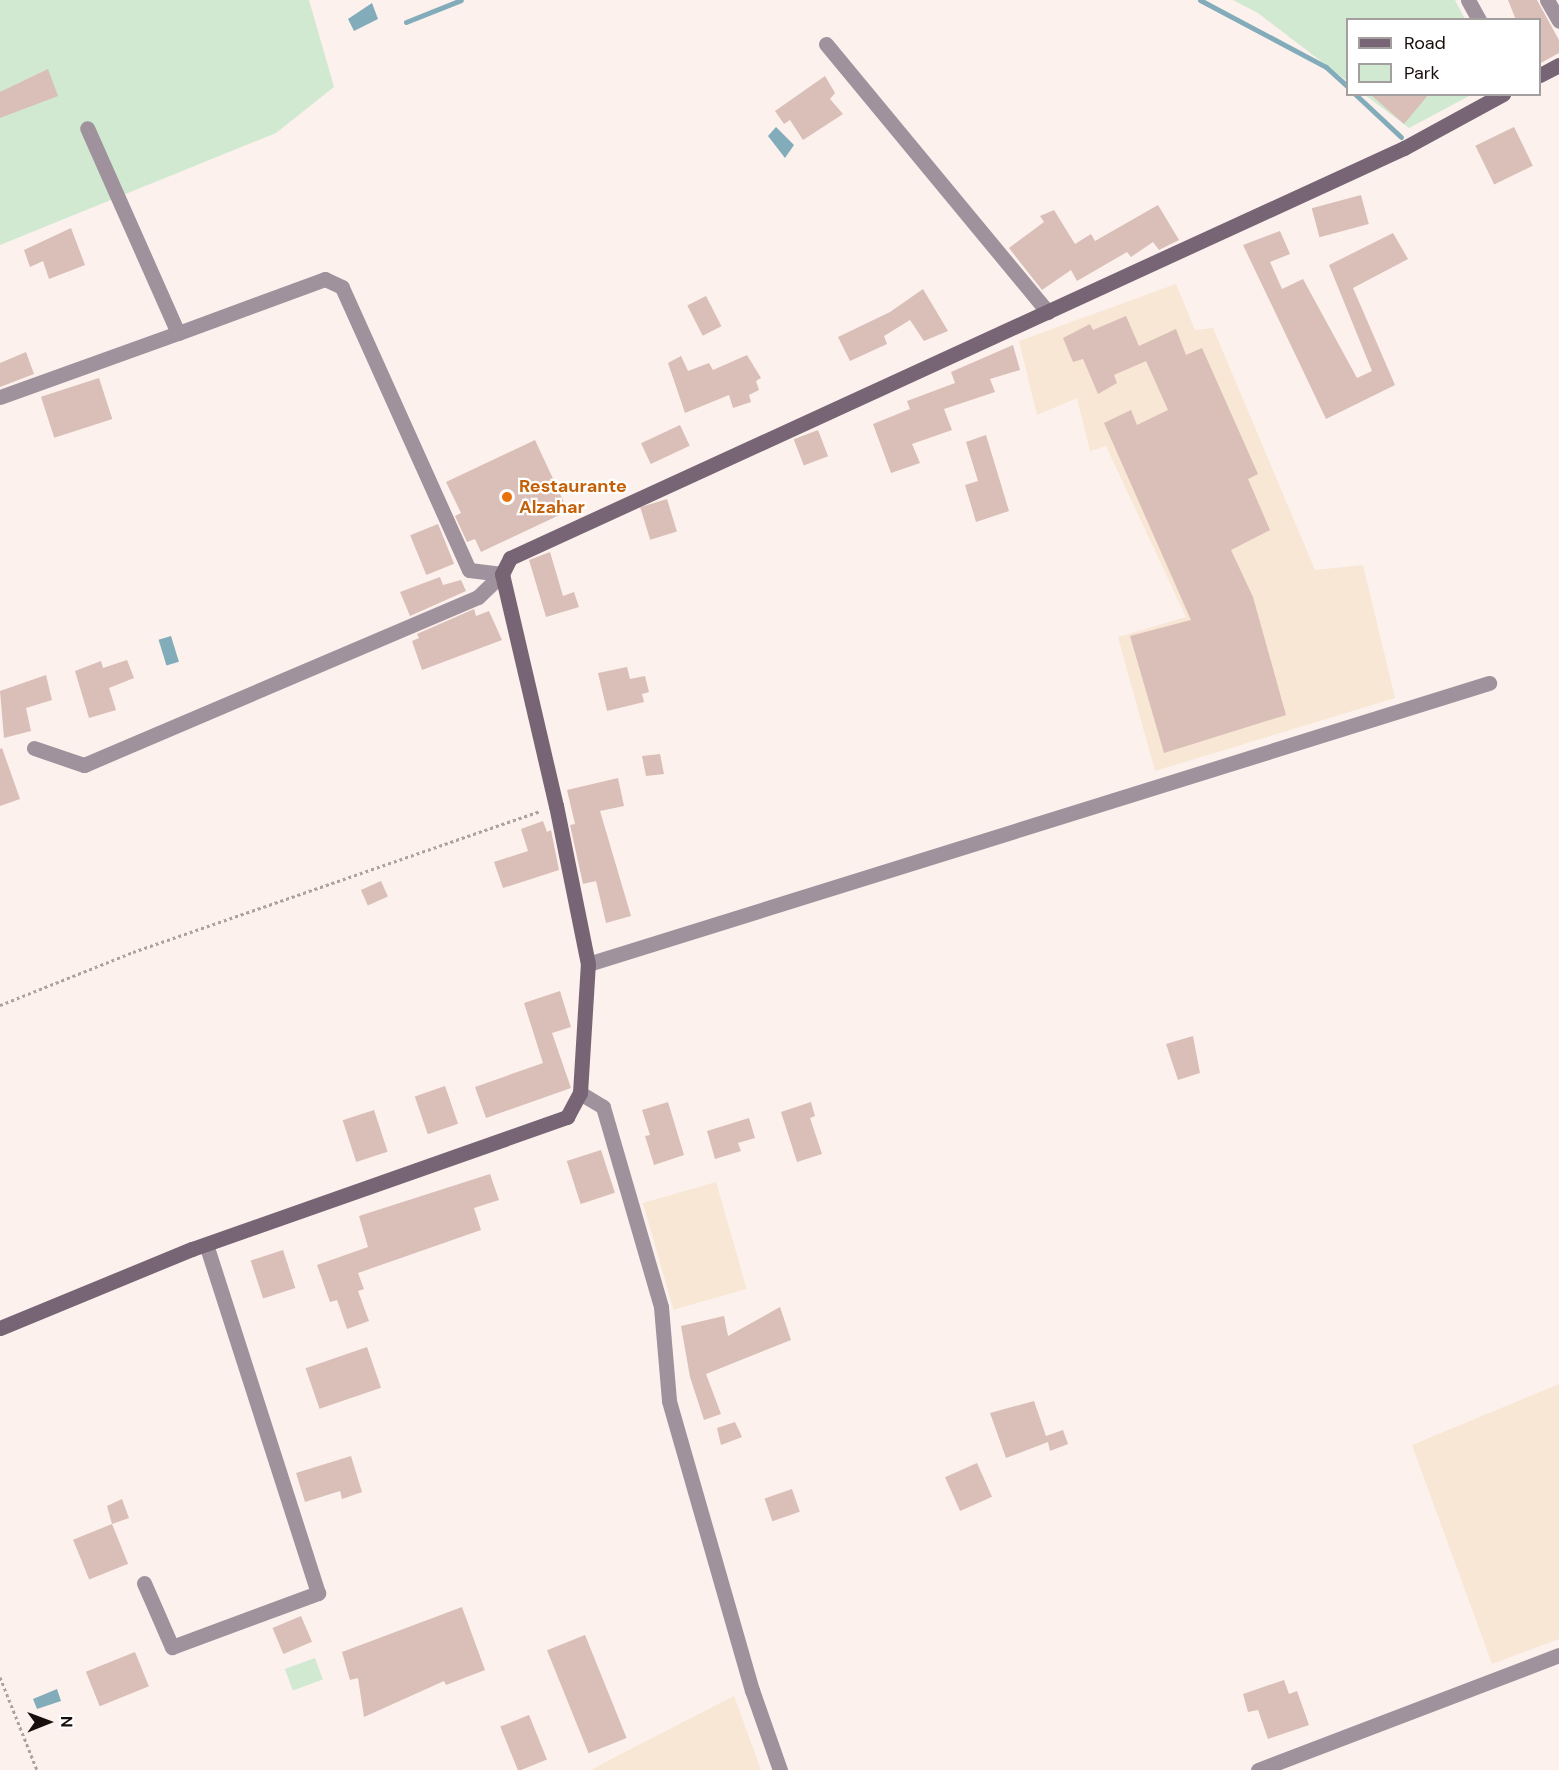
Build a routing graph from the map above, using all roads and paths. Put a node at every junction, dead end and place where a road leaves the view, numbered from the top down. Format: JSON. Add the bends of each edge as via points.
{"nodes":[{"id":1,"x":1468,"y":0,"type":"edge"},
{"id":2,"x":1481,"y":0,"type":"edge"},
{"id":3,"x":1547,"y":0,"type":"edge"},
{"id":4,"x":1478,"y":18,"type":"edge"},
{"id":5,"x":1559,"y":21,"type":"edge"},
{"id":6,"x":826,"y":44,"type":"dead end"},
{"id":7,"x":1559,"y":65,"type":"edge"},
{"id":8,"x":1541,"y":74,"type":"edge"},
{"id":9,"x":1499,"y":96,"type":"edge"},
{"id":10,"x":87,"y":128,"type":"dead end"},
{"id":11,"x":1048,"y":312,"type":"junction"},
{"id":12,"x":178,"y":333,"type":"junction"},
{"id":13,"x":0,"y":397,"type":"edge"},
{"id":14,"x":502,"y":573,"type":"junction"},
{"id":15,"x":1489,"y":682,"type":"dead end"},
{"id":16,"x":34,"y":748,"type":"dead end"},
{"id":17,"x":556,"y":806,"type":"junction"},
{"id":18,"x":588,"y":964,"type":"junction"},
{"id":19,"x":0,"y":1005,"type":"edge"},
{"id":20,"x":580,"y":1094,"type":"junction"},
{"id":21,"x":206,"y":1245,"type":"junction"},
{"id":22,"x":0,"y":1328,"type":"edge"},
{"id":23,"x":144,"y":1583,"type":"dead end"},
{"id":24,"x":1559,"y":1655,"type":"edge"},
{"id":25,"x":0,"y":1677,"type":"edge"},
{"id":26,"x":37,"y":1770,"type":"edge"},
{"id":27,"x":780,"y":1770,"type":"edge"},
{"id":28,"x":1258,"y":1770,"type":"edge"}],
"edges":[{"from":1,"to":4,"type":"street"},
{"from":2,"to":4,"type":"street"},
{"from":3,"to":5,"type":"street"},
{"from":6,"to":11,"type":"street"},
{"from":7,"to":8,"type":"main road"},
{"from":9,"to":11,"type":"main road","via":[[1404,148]]},
{"from":10,"to":12,"type":"street"},
{"from":11,"to":14,"type":"main road","via":[[510,558]]},
{"from":12,"to":13,"type":"street"},
{"from":12,"to":14,"type":"street","via":[[325,279],[342,287],[469,570]]},
{"from":14,"to":16,"type":"street","via":[[478,597],[84,765]]},
{"from":14,"to":17,"type":"main road"},
{"from":15,"to":18,"type":"street"},
{"from":17,"to":18,"type":"main road"},
{"from":17,"to":19,"type":"path","via":[[103,964]]},
{"from":18,"to":20,"type":"main road"},
{"from":20,"to":21,"type":"main road","via":[[567,1117]]},
{"from":20,"to":27,"type":"street","via":[[603,1107],[661,1306],[669,1401],[752,1690]]},
{"from":21,"to":22,"type":"main road"},
{"from":21,"to":23,"type":"street","via":[[318,1593],[172,1647]]},
{"from":24,"to":28,"type":"street"},
{"from":25,"to":26,"type":"path"}]}
